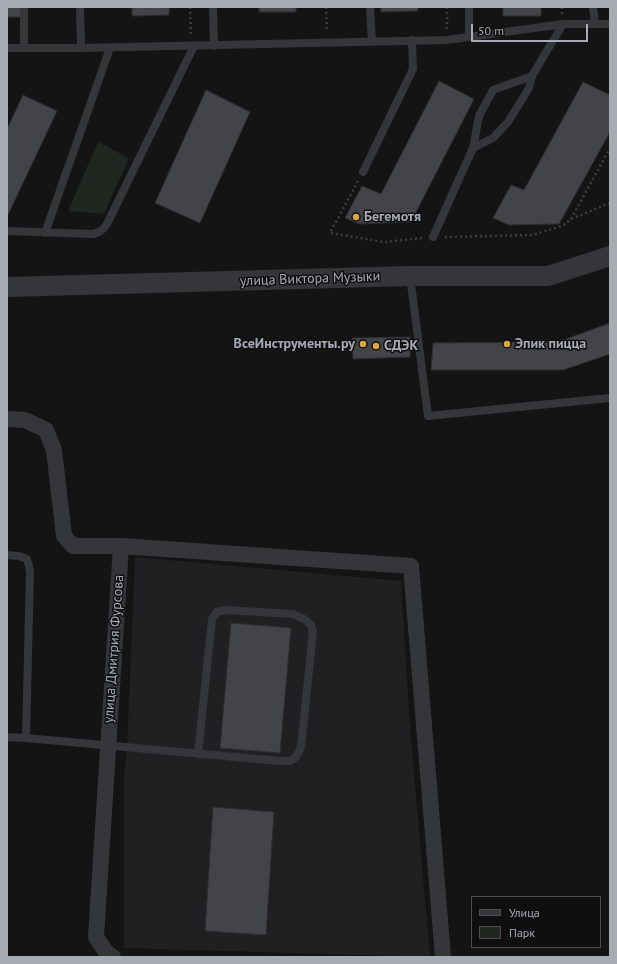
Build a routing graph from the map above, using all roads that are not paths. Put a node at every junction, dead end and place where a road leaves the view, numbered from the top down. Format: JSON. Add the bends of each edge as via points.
{"nodes":[{"id":1,"x":24,"y":7,"type":"edge"},
{"id":2,"x":80,"y":7,"type":"edge"},
{"id":3,"x":213,"y":7,"type":"edge"},
{"id":4,"x":370,"y":7,"type":"edge"},
{"id":5,"x":469,"y":7,"type":"edge"},
{"id":6,"x":593,"y":7,"type":"edge"},
{"id":7,"x":563,"y":24,"type":"junction"},
{"id":8,"x":594,"y":24,"type":"junction"},
{"id":9,"x":610,"y":24,"type":"edge"},
{"id":10,"x":468,"y":37,"type":"junction"},
{"id":11,"x":412,"y":40,"type":"junction"},
{"id":12,"x":372,"y":41,"type":"junction"},
{"id":13,"x":193,"y":46,"type":"junction"},
{"id":14,"x":214,"y":46,"type":"junction"},
{"id":15,"x":7,"y":48,"type":"edge"},
{"id":16,"x":24,"y":48,"type":"junction"},
{"id":17,"x":80,"y":48,"type":"junction"},
{"id":18,"x":110,"y":48,"type":"junction"},
{"id":19,"x":532,"y":76,"type":"junction"},
{"id":20,"x":473,"y":148,"type":"junction"},
{"id":21,"x":362,"y":172,"type":"dead end"},
{"id":22,"x":7,"y":231,"type":"edge"},
{"id":23,"x":45,"y":233,"type":"junction"},
{"id":24,"x":433,"y":237,"type":"dead end"},
{"id":25,"x":610,"y":256,"type":"edge"},
{"id":26,"x":410,"y":276,"type":"junction"},
{"id":27,"x":7,"y":287,"type":"edge"},
{"id":28,"x":610,"y":398,"type":"edge"},
{"id":29,"x":7,"y":419,"type":"edge"},
{"id":30,"x":121,"y":546,"type":"junction"},
{"id":31,"x":7,"y":555,"type":"edge"},
{"id":32,"x":7,"y":737,"type":"edge"},
{"id":33,"x":26,"y":738,"type":"junction"},
{"id":34,"x":108,"y":745,"type":"junction"},
{"id":35,"x":198,"y":754,"type":"junction"},
{"id":36,"x":113,"y":957,"type":"edge"},
{"id":37,"x":443,"y":957,"type":"edge"}],
"edges":[{"from":1,"to":16,"type":"lane"},
{"from":2,"to":17,"type":"lane"},
{"from":3,"to":14,"type":"lane"},
{"from":4,"to":12,"type":"lane"},
{"from":5,"to":10,"type":"lane"},
{"from":6,"to":8,"type":"lane"},
{"from":7,"to":8,"type":"lane"},
{"from":7,"to":10,"type":"lane"},
{"from":7,"to":19,"type":"lane"},
{"from":8,"to":9,"type":"lane"},
{"from":10,"to":11,"type":"lane"},
{"from":11,"to":12,"type":"lane"},
{"from":11,"to":21,"type":"lane","via":[[413,69]]},
{"from":12,"to":14,"type":"lane"},
{"from":13,"to":14,"type":"lane"},
{"from":13,"to":18,"type":"lane"},
{"from":13,"to":23,"type":"lane","via":[[107,224],[94,234]]},
{"from":15,"to":16,"type":"lane"},
{"from":16,"to":17,"type":"lane"},
{"from":17,"to":18,"type":"lane"},
{"from":18,"to":23,"type":"lane"},
{"from":19,"to":20,"type":"lane","via":[[529,88],[508,122],[493,138]]},
{"from":19,"to":20,"type":"lane","via":[[493,90],[479,116]]},
{"from":20,"to":24,"type":"lane"},
{"from":22,"to":23,"type":"lane"},
{"from":25,"to":26,"type":"street","name":"улица Виктора Музыки","via":[[548,276]]},
{"from":26,"to":27,"type":"street","name":"улица Виктора Музыки"},
{"from":26,"to":28,"type":"lane","via":[[428,416]]},
{"from":29,"to":30,"type":"street","via":[[25,420],[46,430],[54,450],[64,536],[73,546]]},
{"from":30,"to":34,"type":"street","name":"улица Дмитрия Фурсова"},
{"from":30,"to":37,"type":"street","via":[[412,566]]},
{"from":31,"to":33,"type":"lane","via":[[27,559],[30,571]]},
{"from":32,"to":33,"type":"lane"},
{"from":33,"to":34,"type":"lane"},
{"from":34,"to":35,"type":"lane"},
{"from":34,"to":36,"type":"street","name":"улица Дмитрия Фурсова","via":[[96,937],[106,952]]},
{"from":35,"to":35,"type":"lane","via":[[280,761],[290,761],[296,757],[301,747],[313,632],[304,619],[293,614],[225,610],[217,612],[212,619]]}]}
